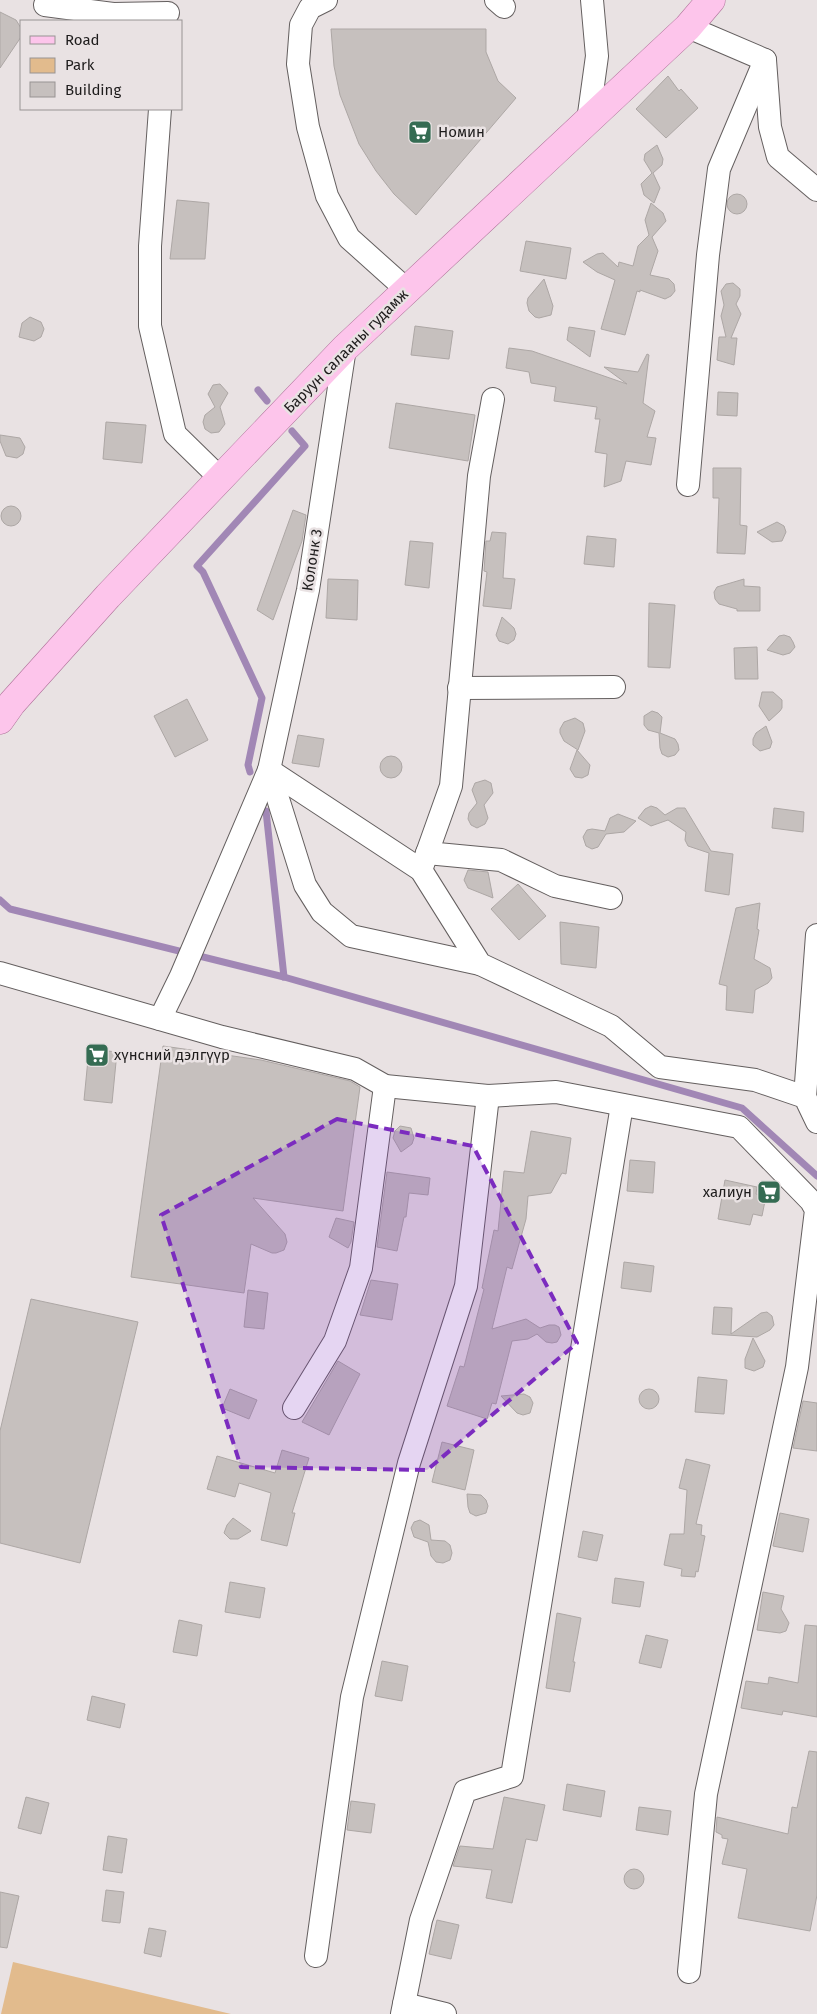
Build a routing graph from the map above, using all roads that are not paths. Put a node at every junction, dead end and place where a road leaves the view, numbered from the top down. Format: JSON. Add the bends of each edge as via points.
{"nodes":[{"id":1,"x":326,"y":0,"type":"edge"},
{"id":2,"x":592,"y":0,"type":"edge"},
{"id":3,"x":711,"y":0,"type":"edge"},
{"id":4,"x":44,"y":5,"type":"dead end"},
{"id":5,"x":168,"y":11,"type":"edge"},
{"id":6,"x":688,"y":28,"type":"junction"},
{"id":7,"x":765,"y":60,"type":"junction"},
{"id":8,"x":160,"y":110,"type":"edge"},
{"id":9,"x":588,"y":121,"type":"junction"},
{"id":10,"x":817,"y":190,"type":"edge"},
{"id":11,"x":407,"y":290,"type":"junction"},
{"id":12,"x":345,"y":348,"type":"junction"},
{"id":13,"x":493,"y":399,"type":"dead end"},
{"id":14,"x":220,"y":478,"type":"junction"},
{"id":15,"x":688,"y":484,"type":"dead end"},
{"id":16,"x":614,"y":687,"type":"dead end"},
{"id":17,"x":459,"y":688,"type":"junction"},
{"id":18,"x":4,"y":708,"type":"edge"},
{"id":19,"x":269,"y":770,"type":"junction"},
{"id":20,"x":424,"y":862,"type":"junction"},
{"id":21,"x":611,"y":898,"type":"dead end"},
{"id":22,"x":817,"y":934,"type":"edge"},
{"id":23,"x":480,"y":964,"type":"junction"},
{"id":24,"x":0,"y":973,"type":"edge"},
{"id":25,"x":160,"y":1019,"type":"junction"},
{"id":26,"x":385,"y":1086,"type":"junction"},
{"id":27,"x":488,"y":1096,"type":"junction"},
{"id":28,"x":805,"y":1097,"type":"junction"},
{"id":29,"x":622,"y":1105,"type":"junction"},
{"id":30,"x":817,"y":1122,"type":"edge"},
{"id":31,"x":294,"y":1408,"type":"dead end"},
{"id":32,"x":316,"y":1956,"type":"dead end"},
{"id":33,"x":689,"y":1972,"type":"dead end"},
{"id":34,"x":403,"y":2009,"type":"edge"},
{"id":35,"x":445,"y":2014,"type":"edge"}],
"edges":[{"from":1,"to":11,"type":"street","via":[[310,8],[301,25],[298,64],[319,170],[327,196],[349,238]]},
{"from":2,"to":9,"type":"street","via":[[597,56]]},
{"from":3,"to":6,"type":"main road","name":"Баруун салааны гудамж"},
{"from":4,"to":5,"type":"street","via":[[113,14]]},
{"from":6,"to":7,"type":"street"},
{"from":6,"to":9,"type":"main road","name":"Баруун салааны гудамж"},
{"from":7,"to":10,"type":"street","via":[[770,127],[778,158]]},
{"from":7,"to":15,"type":"street","via":[[718,170]]},
{"from":8,"to":14,"type":"street","via":[[150,246],[150,326],[175,434]]},
{"from":9,"to":11,"type":"main road","name":"Баруун салааны гудамж"},
{"from":11,"to":12,"type":"main road","name":"Баруун салааны гудамж"},
{"from":12,"to":14,"type":"main road","name":"Баруун салааны гудамж"},
{"from":12,"to":19,"type":"street","name":"Колонк 3","via":[[308,590]]},
{"from":13,"to":17,"type":"street","via":[[479,476]]},
{"from":14,"to":18,"type":"main road","name":"Баруун салааны гудамж"},
{"from":16,"to":17,"type":"street"},
{"from":17,"to":20,"type":"street","via":[[451,786]]},
{"from":19,"to":20,"type":"street"},
{"from":19,"to":23,"type":"street","via":[[305,885],[322,912],[351,936]]},
{"from":19,"to":25,"type":"street","name":"Колонк 3"},
{"from":20,"to":21,"type":"street","via":[[501,860],[555,886]]},
{"from":20,"to":23,"type":"street"},
{"from":22,"to":28,"type":"street"},
{"from":23,"to":28,"type":"street","via":[[611,1026],[660,1067],[755,1080]]},
{"from":24,"to":25,"type":"street"},
{"from":25,"to":26,"type":"street","via":[[355,1068]]},
{"from":26,"to":27,"type":"street"},
{"from":26,"to":31,"type":"street","via":[[361,1268],[335,1341]]},
{"from":27,"to":29,"type":"street","via":[[556,1092]]},
{"from":27,"to":32,"type":"street","via":[[466,1286],[409,1463],[352,1697]]},
{"from":28,"to":30,"type":"street"},
{"from":29,"to":33,"type":"street","via":[[739,1127],[816,1210],[797,1367],[706,1794]]},
{"from":29,"to":34,"type":"street","via":[[512,1776],[465,1791],[421,1920]]},
{"from":34,"to":35,"type":"street"}]}
